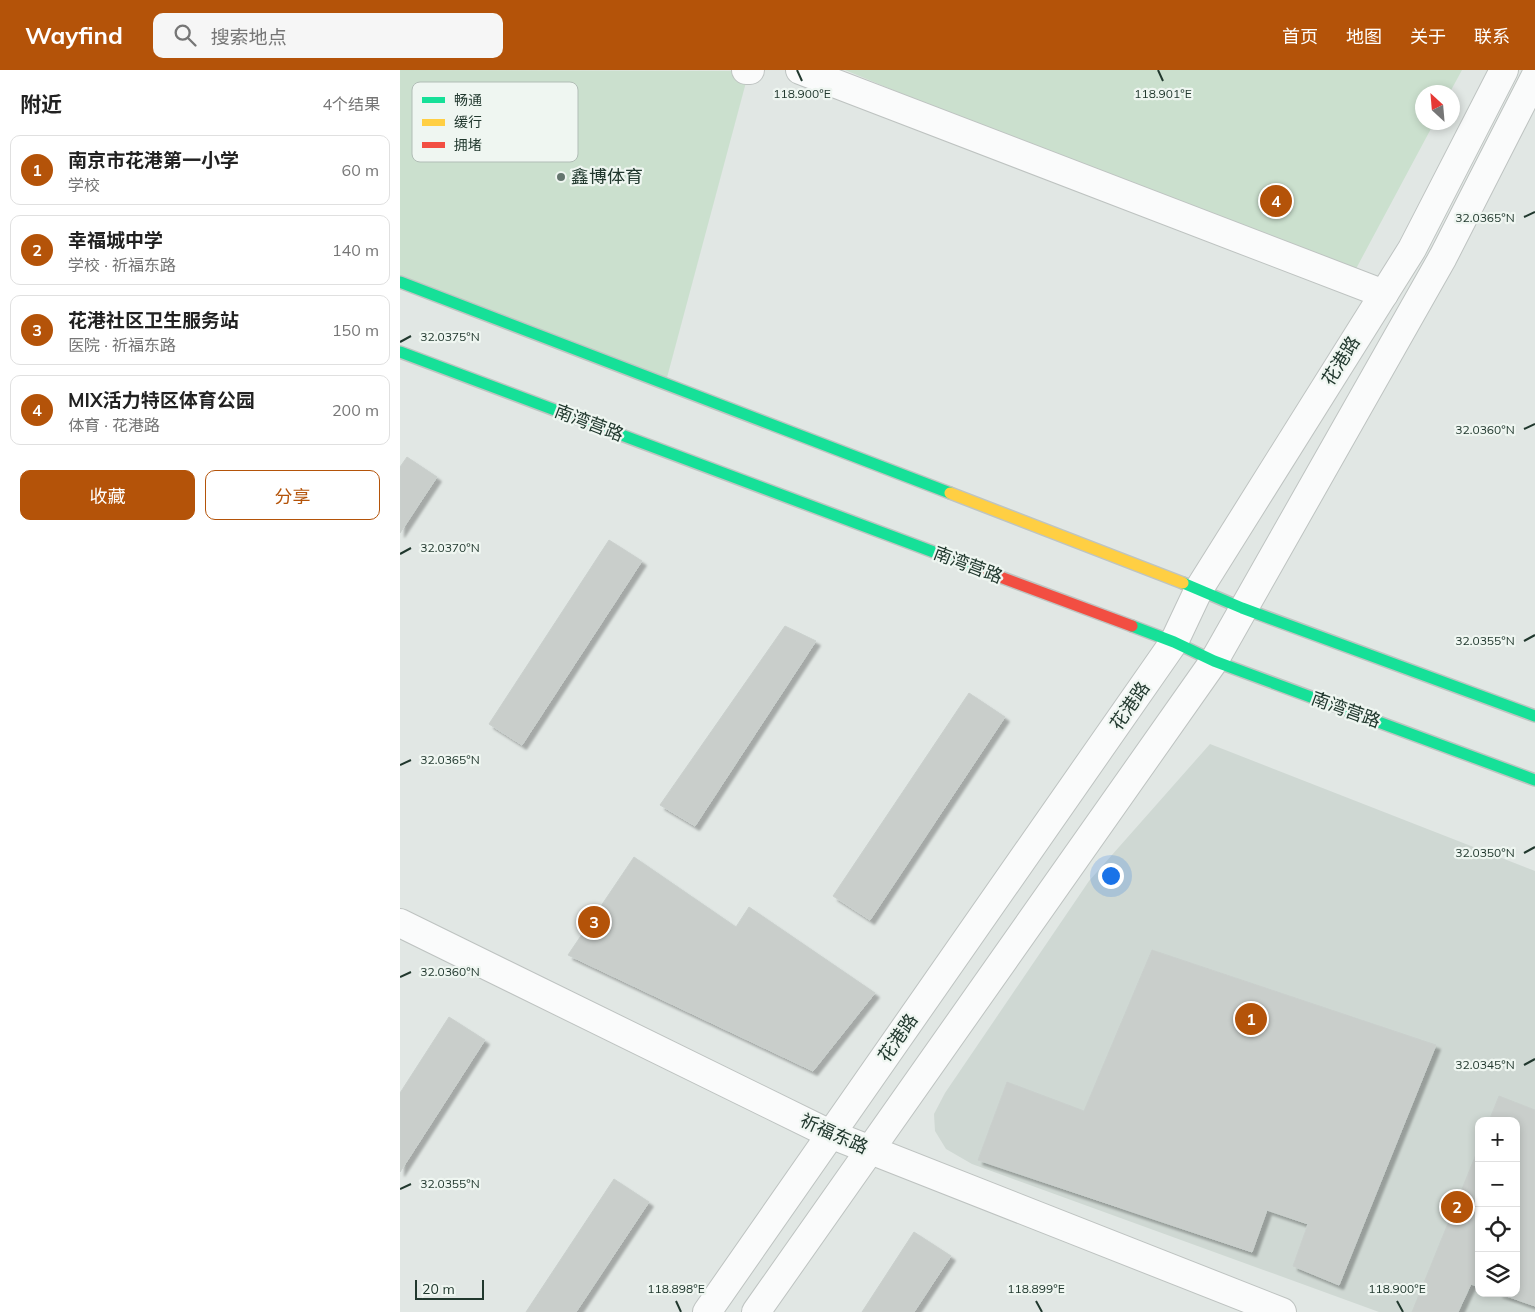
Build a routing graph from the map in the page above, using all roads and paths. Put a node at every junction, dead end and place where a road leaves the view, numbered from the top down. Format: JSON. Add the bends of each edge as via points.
{"nodes":[{"id":1,"x":800,"y":70,"type":"edge"},
{"id":2,"x":1504,"y":70,"type":"edge"},
{"id":3,"x":1535,"y":77,"type":"edge"},
{"id":4,"x":400,"y":282,"type":"edge"},
{"id":5,"x":1384,"y":294,"type":"junction"},
{"id":6,"x":400,"y":352,"type":"edge"},
{"id":7,"x":1199,"y":589,"type":"junction"},
{"id":8,"x":1242,"y":608,"type":"junction"},
{"id":9,"x":1174,"y":642,"type":"junction"},
{"id":10,"x":1214,"y":661,"type":"junction"},
{"id":11,"x":1535,"y":716,"type":"edge"},
{"id":12,"x":1535,"y":780,"type":"edge"},
{"id":13,"x":400,"y":923,"type":"edge"},
{"id":14,"x":830,"y":1134,"type":"junction"},
{"id":15,"x":869,"y":1149,"type":"junction"},
{"id":16,"x":707,"y":1312,"type":"edge"},
{"id":17,"x":756,"y":1312,"type":"edge"},
{"id":18,"x":1282,"y":1312,"type":"edge"}],
"edges":[{"from":1,"to":5,"type":"street"},
{"from":2,"to":5,"type":"street","name":"花港路","via":[[1412,250]]},
{"from":3,"to":8,"type":"street","name":"花港路","via":[[1443,257]]},
{"from":4,"to":7,"type":"main road"},
{"from":5,"to":7,"type":"street","name":"花港路"},
{"from":6,"to":9,"type":"main road","name":"南湾营路"},
{"from":7,"to":8,"type":"main road"},
{"from":7,"to":9,"type":"street","name":"花港路"},
{"from":8,"to":10,"type":"street","name":"花港路"},
{"from":8,"to":11,"type":"main road"},
{"from":9,"to":10,"type":"main road","name":"南湾营路"},
{"from":9,"to":14,"type":"street","name":"花港路"},
{"from":10,"to":12,"type":"main road","name":"南湾营路"},
{"from":10,"to":15,"type":"street","name":"花港路"},
{"from":13,"to":14,"type":"street","name":"祈福东路"},
{"from":14,"to":15,"type":"street","name":"祈福东路"},
{"from":14,"to":16,"type":"street","name":"花港路"},
{"from":15,"to":17,"type":"street","name":"花港路"},
{"from":15,"to":18,"type":"street","name":"祈福东路"}]}
